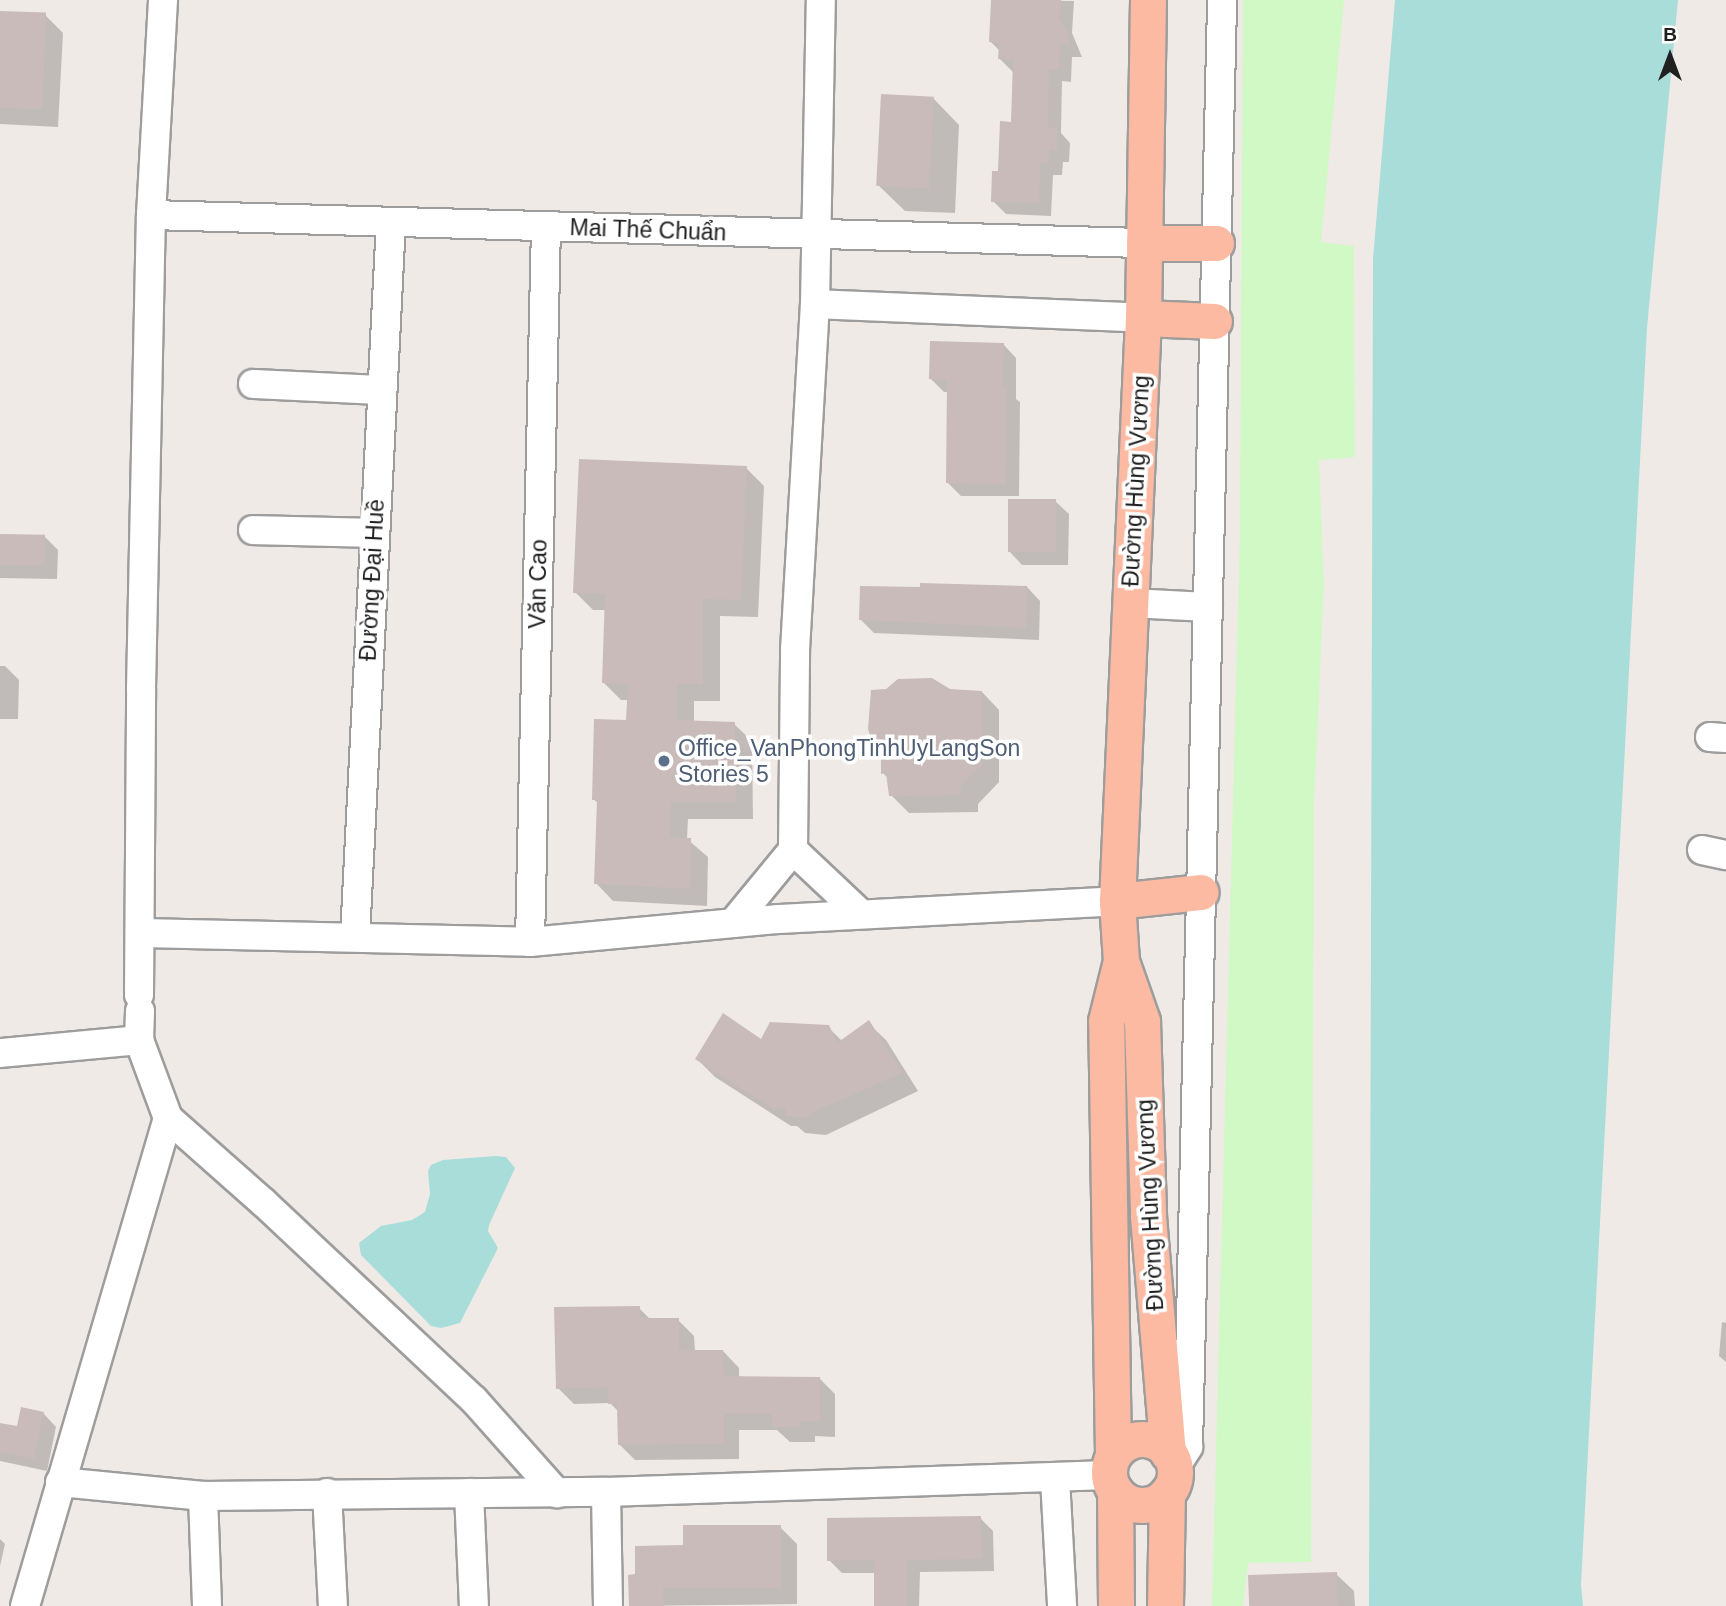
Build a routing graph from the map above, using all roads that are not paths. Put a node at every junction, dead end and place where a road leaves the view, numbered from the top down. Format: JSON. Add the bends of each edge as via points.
{"nodes":[{"id":1,"x":163,"y":0,"type":"edge"},
{"id":2,"x":821,"y":0,"type":"edge"},
{"id":3,"x":1148,"y":0,"type":"edge"},
{"id":4,"x":1222,"y":0,"type":"edge"},
{"id":5,"x":151,"y":215,"type":"junction"},
{"id":6,"x":391,"y":222,"type":"junction"},
{"id":7,"x":546,"y":227,"type":"junction"},
{"id":8,"x":815,"y":236,"type":"junction"},
{"id":9,"x":1144,"y":243,"type":"junction"},
{"id":10,"x":1216,"y":243,"type":"junction"},
{"id":11,"x":815,"y":304,"type":"junction"},
{"id":12,"x":1143,"y":317,"type":"junction"},
{"id":13,"x":1214,"y":321,"type":"junction"},
{"id":14,"x":253,"y":384,"type":"dead end"},
{"id":15,"x":382,"y":390,"type":"junction"},
{"id":16,"x":253,"y":530,"type":"dead end"},
{"id":17,"x":374,"y":533,"type":"junction"},
{"id":18,"x":1130,"y":603,"type":"junction"},
{"id":19,"x":1208,"y":607,"type":"junction"},
{"id":20,"x":793,"y":850,"type":"junction"},
{"id":21,"x":1200,"y":892,"type":"junction"},
{"id":22,"x":1117,"y":901,"type":"junction"},
{"id":23,"x":861,"y":914,"type":"junction"},
{"id":24,"x":733,"y":923,"type":"junction"},
{"id":25,"x":142,"y":933,"type":"junction"},
{"id":26,"x":355,"y":937,"type":"junction"},
{"id":27,"x":530,"y":942,"type":"junction"},
{"id":28,"x":1121,"y":961,"type":"junction"},
{"id":29,"x":139,"y":1040,"type":"junction"},
{"id":30,"x":0,"y":1053,"type":"edge"},
{"id":31,"x":168,"y":1118,"type":"junction"},
{"id":32,"x":1170,"y":1471,"type":"junction"},
{"id":33,"x":1112,"y":1473,"type":"junction"},
{"id":34,"x":1055,"y":1479,"type":"junction"},
{"id":35,"x":60,"y":1482,"type":"junction"},
{"id":36,"x":606,"y":1492,"type":"junction"},
{"id":37,"x":327,"y":1493,"type":"junction"},
{"id":38,"x":470,"y":1493,"type":"junction"},
{"id":39,"x":557,"y":1493,"type":"junction"},
{"id":40,"x":203,"y":1496,"type":"junction"},
{"id":41,"x":26,"y":1606,"type":"edge"},
{"id":42,"x":207,"y":1606,"type":"edge"},
{"id":43,"x":333,"y":1606,"type":"edge"},
{"id":44,"x":474,"y":1606,"type":"edge"},
{"id":45,"x":608,"y":1606,"type":"edge"},
{"id":46,"x":1062,"y":1606,"type":"edge"},
{"id":47,"x":1116,"y":1606,"type":"edge"},
{"id":48,"x":1166,"y":1606,"type":"edge"}],
"edges":[{"from":1,"to":5,"type":"street"},
{"from":2,"to":8,"type":"street"},
{"from":3,"to":9,"type":"main road","name":"Đường Hùng Vương"},
{"from":4,"to":10,"type":"street"},
{"from":5,"to":6,"type":"street","name":"Mai Thế Chuẩn"},
{"from":5,"to":25,"type":"street","via":[[141,688]]},
{"from":6,"to":7,"type":"street","name":"Mai Thế Chuẩn"},
{"from":6,"to":15,"type":"street","name":"Đường Đại Huề"},
{"from":7,"to":8,"type":"street","name":"Mai Thế Chuẩn"},
{"from":7,"to":27,"type":"street","name":"Văn Cao"},
{"from":8,"to":9,"type":"street","name":"Mai Thế Chuẩn"},
{"from":8,"to":11,"type":"street"},
{"from":9,"to":10,"type":"main road"},
{"from":9,"to":12,"type":"main road","name":"Đường Hùng Vương"},
{"from":10,"to":13,"type":"street"},
{"from":11,"to":12,"type":"street"},
{"from":11,"to":20,"type":"street","via":[[794,650]]},
{"from":12,"to":13,"type":"main road"},
{"from":12,"to":18,"type":"main road","name":"Đường Hùng Vương"},
{"from":13,"to":19,"type":"street"},
{"from":14,"to":15,"type":"street"},
{"from":15,"to":17,"type":"street","name":"Đường Đại Huề"},
{"from":16,"to":17,"type":"street"},
{"from":17,"to":26,"type":"street","name":"Đường Đại Huề"},
{"from":18,"to":19,"type":"street"},
{"from":18,"to":22,"type":"main road","name":"Đường Hùng Vương"},
{"from":19,"to":21,"type":"street"},
{"from":20,"to":23,"type":"street"},
{"from":20,"to":24,"type":"street"},
{"from":21,"to":22,"type":"main road"},
{"from":21,"to":32,"type":"street","via":[[1188,1447]]},
{"from":22,"to":23,"type":"street"},
{"from":22,"to":28,"type":"main road","name":"Đường Hùng Vương"},
{"from":23,"to":24,"type":"street"},
{"from":24,"to":27,"type":"street"},
{"from":25,"to":26,"type":"street"},
{"from":25,"to":29,"type":"street"},
{"from":26,"to":27,"type":"street"},
{"from":28,"to":32,"type":"main road","name":"Đường Hùng Vương","via":[[1142,1021],[1148,1216]]},
{"from":28,"to":33,"type":"main road","name":"Đường Hùng Vương","via":[[1106,1021]]},
{"from":29,"to":30,"type":"street"},
{"from":29,"to":31,"type":"street"},
{"from":31,"to":35,"type":"street"},
{"from":31,"to":39,"type":"street","via":[[474,1400]]},
{"from":32,"to":33,"type":"main road","via":[[1158,1500],[1135,1504]]},
{"from":32,"to":33,"type":"main road","via":[[1159,1444],[1147,1439],[1122,1445]]},
{"from":32,"to":48,"type":"main road","name":"Đường Hùng Vương"},
{"from":33,"to":34,"type":"street"},
{"from":33,"to":47,"type":"main road","name":"Đường Hùng Vương"},
{"from":34,"to":36,"type":"street"},
{"from":34,"to":46,"type":"street"},
{"from":35,"to":40,"type":"street"},
{"from":35,"to":41,"type":"street"},
{"from":36,"to":39,"type":"street"},
{"from":36,"to":45,"type":"street"},
{"from":37,"to":38,"type":"street"},
{"from":37,"to":40,"type":"street"},
{"from":37,"to":43,"type":"street"},
{"from":38,"to":39,"type":"street"},
{"from":38,"to":44,"type":"street"},
{"from":40,"to":42,"type":"street"}]}
